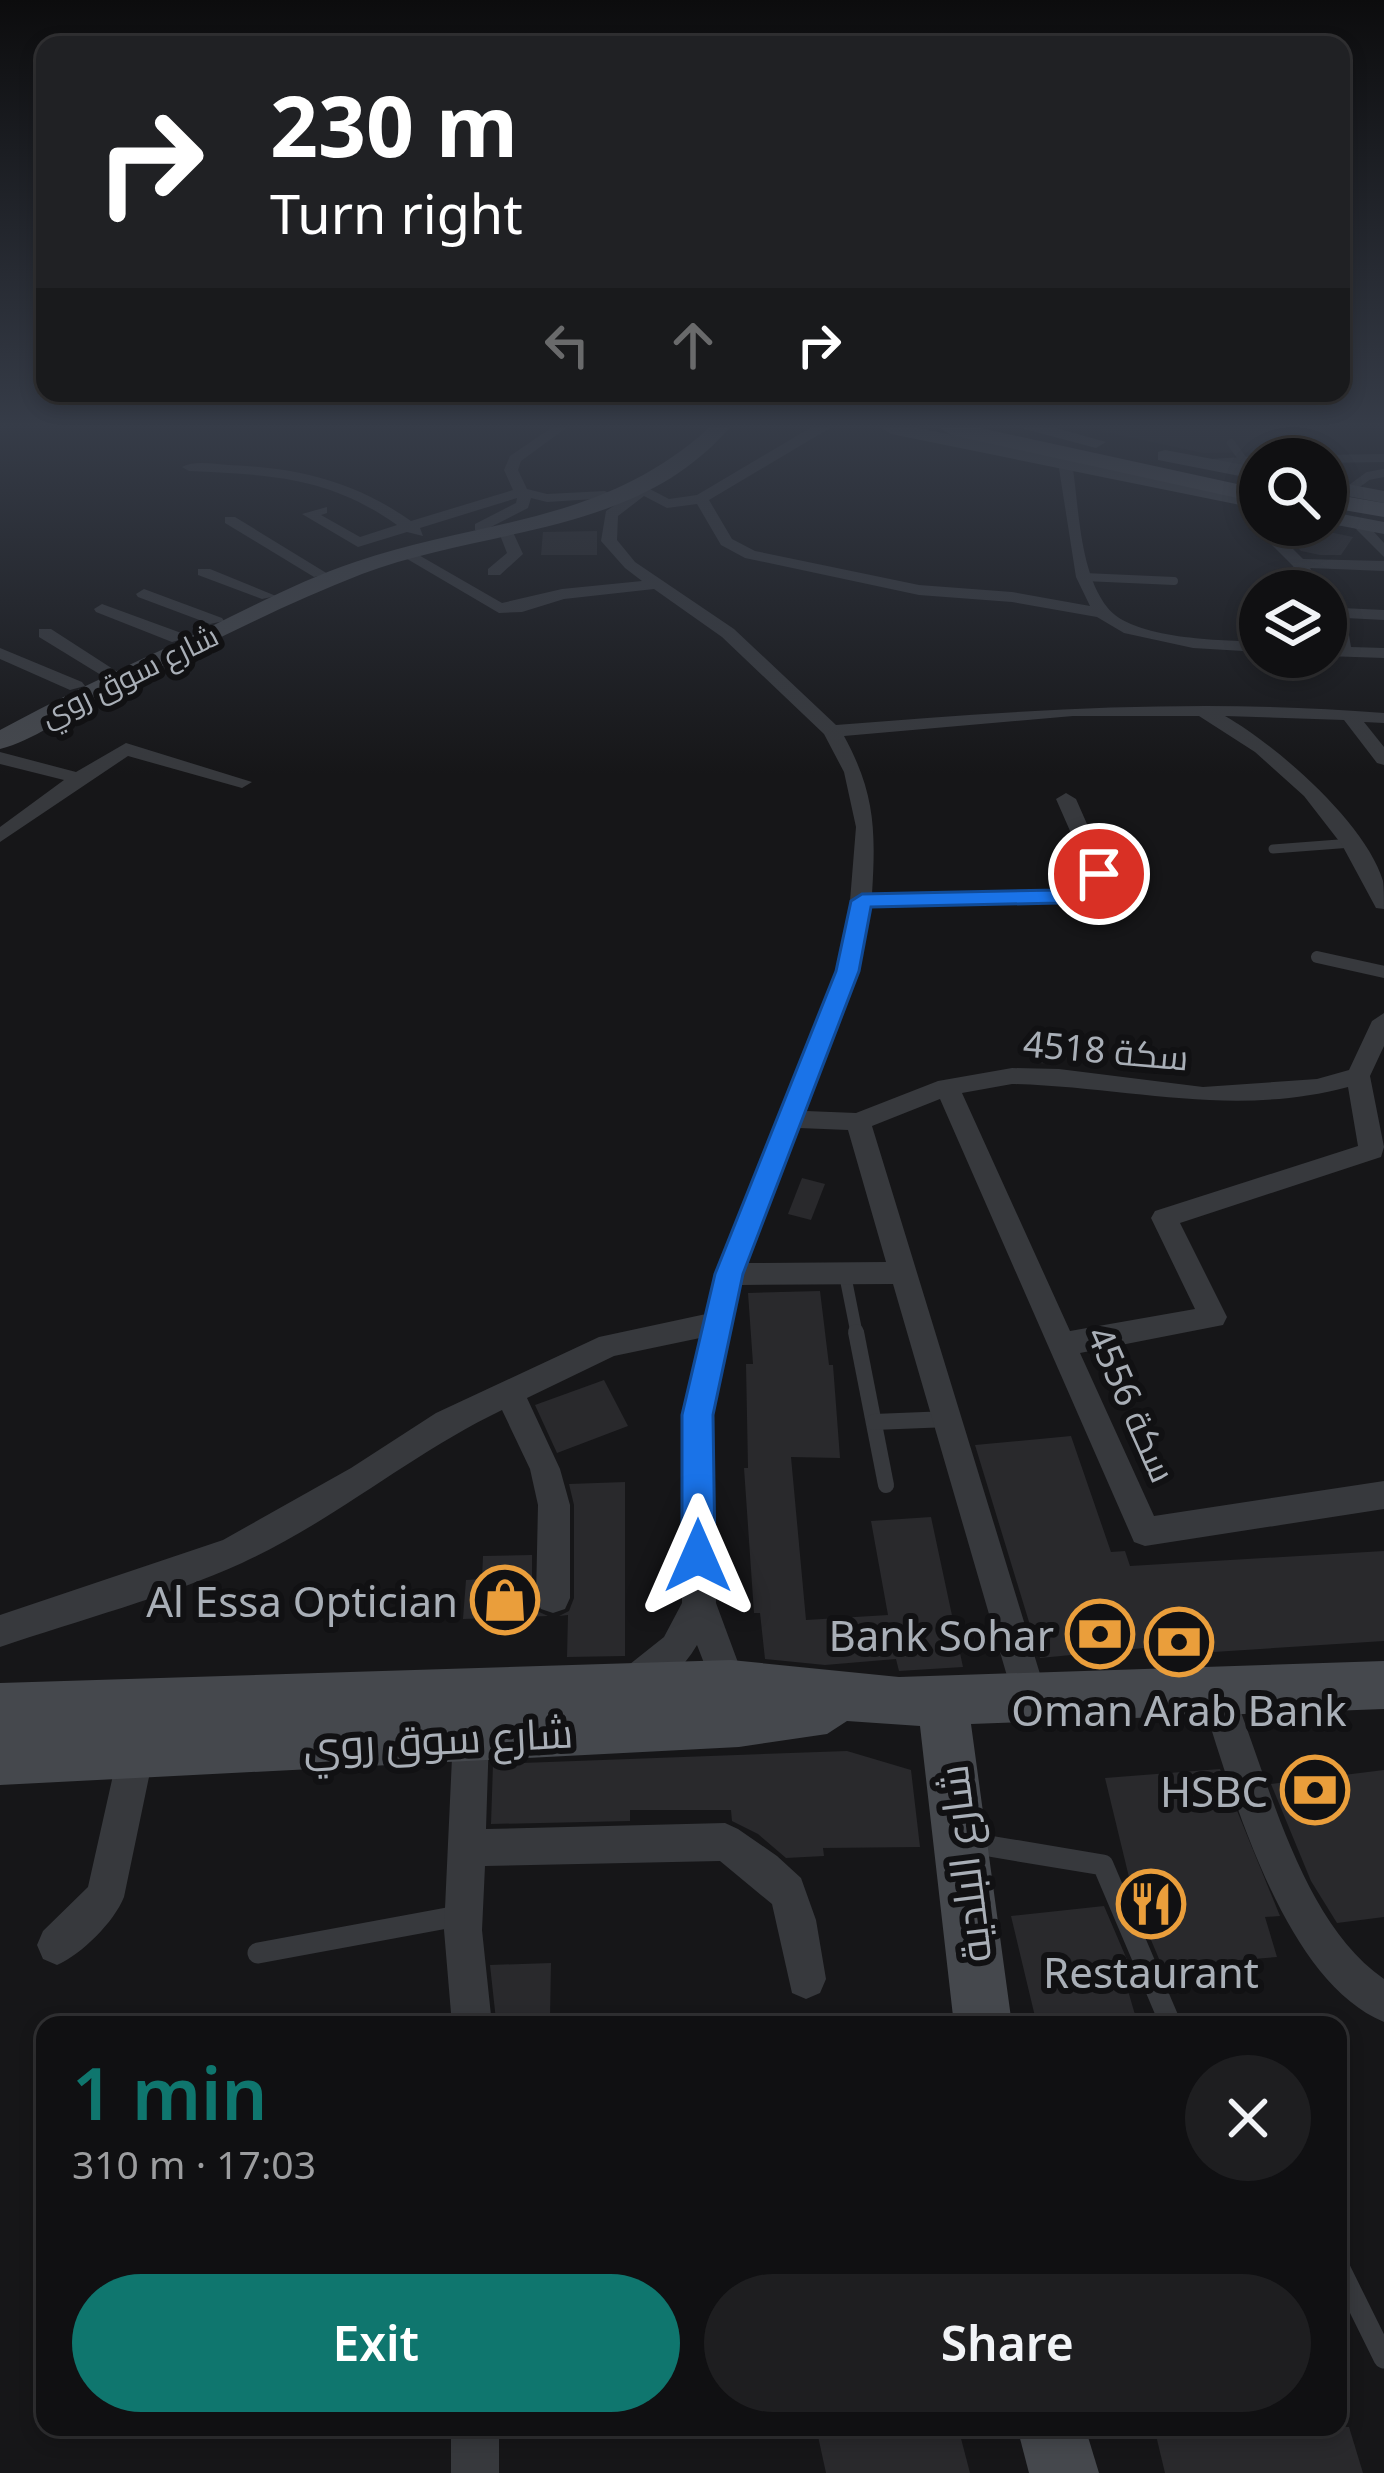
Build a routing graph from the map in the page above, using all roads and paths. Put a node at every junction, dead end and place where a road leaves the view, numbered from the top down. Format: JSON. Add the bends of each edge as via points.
{"nodes":[{"id":1,"x":269,"y":543,"type":"edge"},
{"id":2,"x":393,"y":543,"type":"edge"},
{"id":3,"x":447,"y":543,"type":"edge"},
{"id":4,"x":511,"y":543,"type":"edge"},
{"id":5,"x":612,"y":543,"type":"edge"},
{"id":6,"x":729,"y":543,"type":"edge"},
{"id":7,"x":1079,"y":543,"type":"edge"},
{"id":8,"x":1374,"y":543,"type":"edge"},
{"id":9,"x":1282,"y":546,"type":"edge"},
{"id":10,"x":405,"y":553,"type":"junction"},
{"id":11,"x":1299,"y":562,"type":"junction"},
{"id":12,"x":1304,"y":570,"type":"edge"},
{"id":13,"x":205,"y":572,"type":"dead end"},
{"id":14,"x":494,"y":572,"type":"dead end"},
{"id":15,"x":320,"y":574,"type":"junction"},
{"id":16,"x":1084,"y":577,"type":"junction"},
{"id":17,"x":1174,"y":581,"type":"dead end"},
{"id":18,"x":657,"y":584,"type":"junction"},
{"id":19,"x":144,"y":594,"type":"dead end"},
{"id":20,"x":268,"y":596,"type":"junction"},
{"id":21,"x":102,"y":609,"type":"dead end"},
{"id":22,"x":1347,"y":609,"type":"edge"},
{"id":23,"x":1102,"y":613,"type":"junction"},
{"id":24,"x":1384,"y":615,"type":"edge"},
{"id":25,"x":216,"y":621,"type":"junction"},
{"id":26,"x":45,"y":633,"type":"dead end"},
{"id":27,"x":178,"y":638,"type":"junction"},
{"id":28,"x":1239,"y":646,"type":"edge"},
{"id":29,"x":1347,"y":652,"type":"edge"},
{"id":30,"x":0,"y":653,"type":"edge"},
{"id":31,"x":1384,"y":653,"type":"edge"},
{"id":32,"x":107,"y":671,"type":"junction"},
{"id":33,"x":76,"y":686,"type":"junction"},
{"id":34,"x":1200,"y":710,"type":"junction"},
{"id":35,"x":1351,"y":716,"type":"junction"},
{"id":36,"x":1384,"y":718,"type":"edge"},
{"id":37,"x":0,"y":726,"type":"edge"},
{"id":38,"x":832,"y":731,"type":"junction"},
{"id":39,"x":0,"y":741,"type":"edge"},
{"id":40,"x":0,"y":758,"type":"edge"},
{"id":41,"x":1384,"y":758,"type":"edge"},
{"id":42,"x":79,"y":778,"type":"junction"},
{"id":43,"x":242,"y":782,"type":"dead end"},
{"id":44,"x":1066,"y":799,"type":"dead end"},
{"id":45,"x":0,"y":836,"type":"edge"},
{"id":46,"x":1352,"y":843,"type":"junction"},
{"id":47,"x":1274,"y":849,"type":"dead end"},
{"id":48,"x":862,"y":901,"type":"junction"},
{"id":49,"x":1384,"y":903,"type":"edge"},
{"id":50,"x":1317,"y":957,"type":"dead end"},
{"id":51,"x":1384,"y":972,"type":"edge"},
{"id":52,"x":1384,"y":1021,"type":"edge"},
{"id":53,"x":1358,"y":1076,"type":"junction"},
{"id":54,"x":947,"y":1087,"type":"junction"},
{"id":55,"x":793,"y":1119,"type":"junction"},
{"id":56,"x":858,"y":1122,"type":"junction"},
{"id":57,"x":729,"y":1274,"type":"junction"},
{"id":58,"x":905,"y":1274,"type":"junction"},
{"id":59,"x":845,"y":1275,"type":"junction"},
{"id":60,"x":718,"y":1323,"type":"junction"},
{"id":61,"x":1063,"y":1345,"type":"junction"},
{"id":62,"x":508,"y":1390,"type":"junction"},
{"id":63,"x":949,"y":1420,"type":"junction"},
{"id":64,"x":874,"y":1422,"type":"junction"},
{"id":65,"x":886,"y":1485,"type":"dead end"},
{"id":66,"x":1384,"y":1496,"type":"edge"},
{"id":67,"x":553,"y":1598,"type":"dead end"},
{"id":68,"x":699,"y":1603,"type":"junction"},
{"id":69,"x":0,"y":1631,"type":"edge"},
{"id":70,"x":1384,"y":1685,"type":"edge"},
{"id":71,"x":626,"y":1686,"type":"junction"},
{"id":72,"x":1217,"y":1694,"type":"junction"},
{"id":73,"x":948,"y":1702,"type":"junction"},
{"id":74,"x":735,"y":1703,"type":"junction"},
{"id":75,"x":0,"y":1708,"type":"edge"},
{"id":76,"x":471,"y":1736,"type":"junction"},
{"id":77,"x":136,"y":1753,"type":"junction"},
{"id":78,"x":0,"y":1759,"type":"edge"},
{"id":79,"x":960,"y":1842,"type":"junction"},
{"id":80,"x":466,"y":1848,"type":"junction"},
{"id":81,"x":464,"y":1916,"type":"junction"},
{"id":82,"x":56,"y":1946,"type":"dead end"},
{"id":83,"x":258,"y":1953,"type":"dead end"},
{"id":84,"x":1367,"y":1975,"type":"edge"},
{"id":85,"x":806,"y":1978,"type":"dead end"},
{"id":86,"x":1384,"y":2002,"type":"edge"},
{"id":87,"x":471,"y":2016,"type":"edge"},
{"id":88,"x":982,"y":2016,"type":"edge"},
{"id":89,"x":1167,"y":2016,"type":"edge"},
{"id":90,"x":1347,"y":2283,"type":"edge"},
{"id":91,"x":1384,"y":2357,"type":"edge"},
{"id":92,"x":475,"y":2436,"type":"edge"},
{"id":93,"x":1054,"y":2436,"type":"edge"},
{"id":94,"x":475,"y":2473,"type":"edge"},
{"id":95,"x":1064,"y":2473,"type":"edge"}],
"edges":[{"from":1,"to":15,"type":"street"},
{"from":2,"to":15,"type":"main road","name":"شارع سوق روي"},
{"from":3,"to":10,"type":"main road","name":"شارع سوق روي"},
{"from":4,"to":14,"type":"street","via":[[515,554]]},
{"from":5,"to":18,"type":"street"},
{"from":6,"to":23,"type":"street","via":[[750,555],[920,590]]},
{"from":7,"to":16,"type":"street"},
{"from":8,"to":11,"type":"street"},
{"from":9,"to":11,"type":"street"},
{"from":10,"to":18,"type":"street","via":[[499,608]]},
{"from":10,"to":39,"type":"main road","name":"شارع سوق روي","via":[[313,587]]},
{"from":11,"to":12,"type":"street"},
{"from":13,"to":20,"type":"street"},
{"from":15,"to":20,"type":"main road","name":"شارع سوق روي"},
{"from":16,"to":17,"type":"lane"},
{"from":16,"to":23,"type":"street"},
{"from":18,"to":38,"type":"street","via":[[728,633]]},
{"from":19,"to":25,"type":"street"},
{"from":20,"to":25,"type":"main road","name":"شارع سوق روي"},
{"from":21,"to":27,"type":"street"},
{"from":22,"to":24,"type":"street"},
{"from":23,"to":28,"type":"street","via":[[1130,629]]},
{"from":25,"to":27,"type":"main road","name":"شارع سوق روي"},
{"from":26,"to":32,"type":"street"},
{"from":27,"to":32,"type":"main road","name":"شارع سوق روي"},
{"from":29,"to":31,"type":"street"},
{"from":30,"to":33,"type":"street"},
{"from":32,"to":33,"type":"main road","name":"شارع سوق روي"},
{"from":33,"to":37,"type":"main road","name":"شارع سوق روي"},
{"from":34,"to":35,"type":"street"},
{"from":34,"to":38,"type":"street","via":[[1039,712]]},
{"from":34,"to":46,"type":"street","via":[[1312,789]]},
{"from":35,"to":36,"type":"street"},
{"from":35,"to":41,"type":"street"},
{"from":38,"to":48,"type":"street","via":[[854,772],[866,827]]},
{"from":40,"to":42,"type":"street"},
{"from":42,"to":43,"type":"street","via":[[126,749]]},
{"from":42,"to":45,"type":"street"},
{"from":44,"to":48,"type":"street","via":[[1099,874],[1093,888],[1059,897]]},
{"from":46,"to":47,"type":"lane"},
{"from":46,"to":49,"type":"street"},
{"from":48,"to":55,"type":"street","via":[[848,971]]},
{"from":50,"to":51,"type":"lane"},
{"from":52,"to":53,"type":"street"},
{"from":53,"to":54,"type":"street","name":"سكة 4518","via":[[1239,1094],[1059,1077]]},
{"from":53,"to":61,"type":"street","via":[[1372,1151],[1164,1218],[1214,1317]]},
{"from":54,"to":56,"type":"street","name":"سكة 4518"},
{"from":54,"to":61,"type":"street","name":"سكة 4556"},
{"from":55,"to":56,"type":"street","name":"سكة 4518"},
{"from":55,"to":57,"type":"street"},
{"from":56,"to":58,"type":"street"},
{"from":57,"to":59,"type":"street"},
{"from":57,"to":60,"type":"street"},
{"from":58,"to":59,"type":"street"},
{"from":58,"to":63,"type":"street"},
{"from":59,"to":64,"type":"lane"},
{"from":60,"to":62,"type":"street","via":[[609,1345]]},
{"from":60,"to":68,"type":"street","via":[[698,1415]]},
{"from":61,"to":66,"type":"street","name":"سكة 4556","via":[[1145,1532]]},
{"from":62,"to":67,"type":"street","via":[[554,1505]]},
{"from":62,"to":69,"type":"street","via":[[232,1552]]},
{"from":63,"to":64,"type":"lane"},
{"from":63,"to":73,"type":"street"},
{"from":64,"to":65,"type":"lane"},
{"from":68,"to":71,"type":"street","via":[[684,1642],[663,1666]]},
{"from":68,"to":74,"type":"street"},
{"from":70,"to":72,"type":"main road","name":"شارع سوق روي"},
{"from":71,"to":74,"type":"main road","name":"شارع سوق روي"},
{"from":71,"to":75,"type":"main road","name":"شارع سوق روي"},
{"from":72,"to":73,"type":"main road","name":"شارع سوق روي"},
{"from":72,"to":84,"type":"street","via":[[1311,1924]]},
{"from":73,"to":74,"type":"main road","name":"شارع سوق روي"},
{"from":73,"to":79,"type":"main road","name":"شارع البلدية"},
{"from":74,"to":76,"type":"main road","name":"شارع سوق روي"},
{"from":76,"to":77,"type":"main road","name":"شارع سوق روي"},
{"from":76,"to":80,"type":"street"},
{"from":77,"to":78,"type":"main road","name":"شارع سوق روي"},
{"from":77,"to":82,"type":"street","via":[[105,1897]]},
{"from":79,"to":88,"type":"main road","name":"شارع البلدية"},
{"from":79,"to":89,"type":"lane","via":[[1103,1865]]},
{"from":80,"to":81,"type":"street"},
{"from":80,"to":85,"type":"street","via":[[724,1842],[787,1892]]},
{"from":81,"to":83,"type":"lane"},
{"from":81,"to":87,"type":"street"},
{"from":84,"to":86,"type":"street"},
{"from":90,"to":91,"type":"lane"},
{"from":92,"to":94,"type":"street"},
{"from":93,"to":95,"type":"main road"}]}
